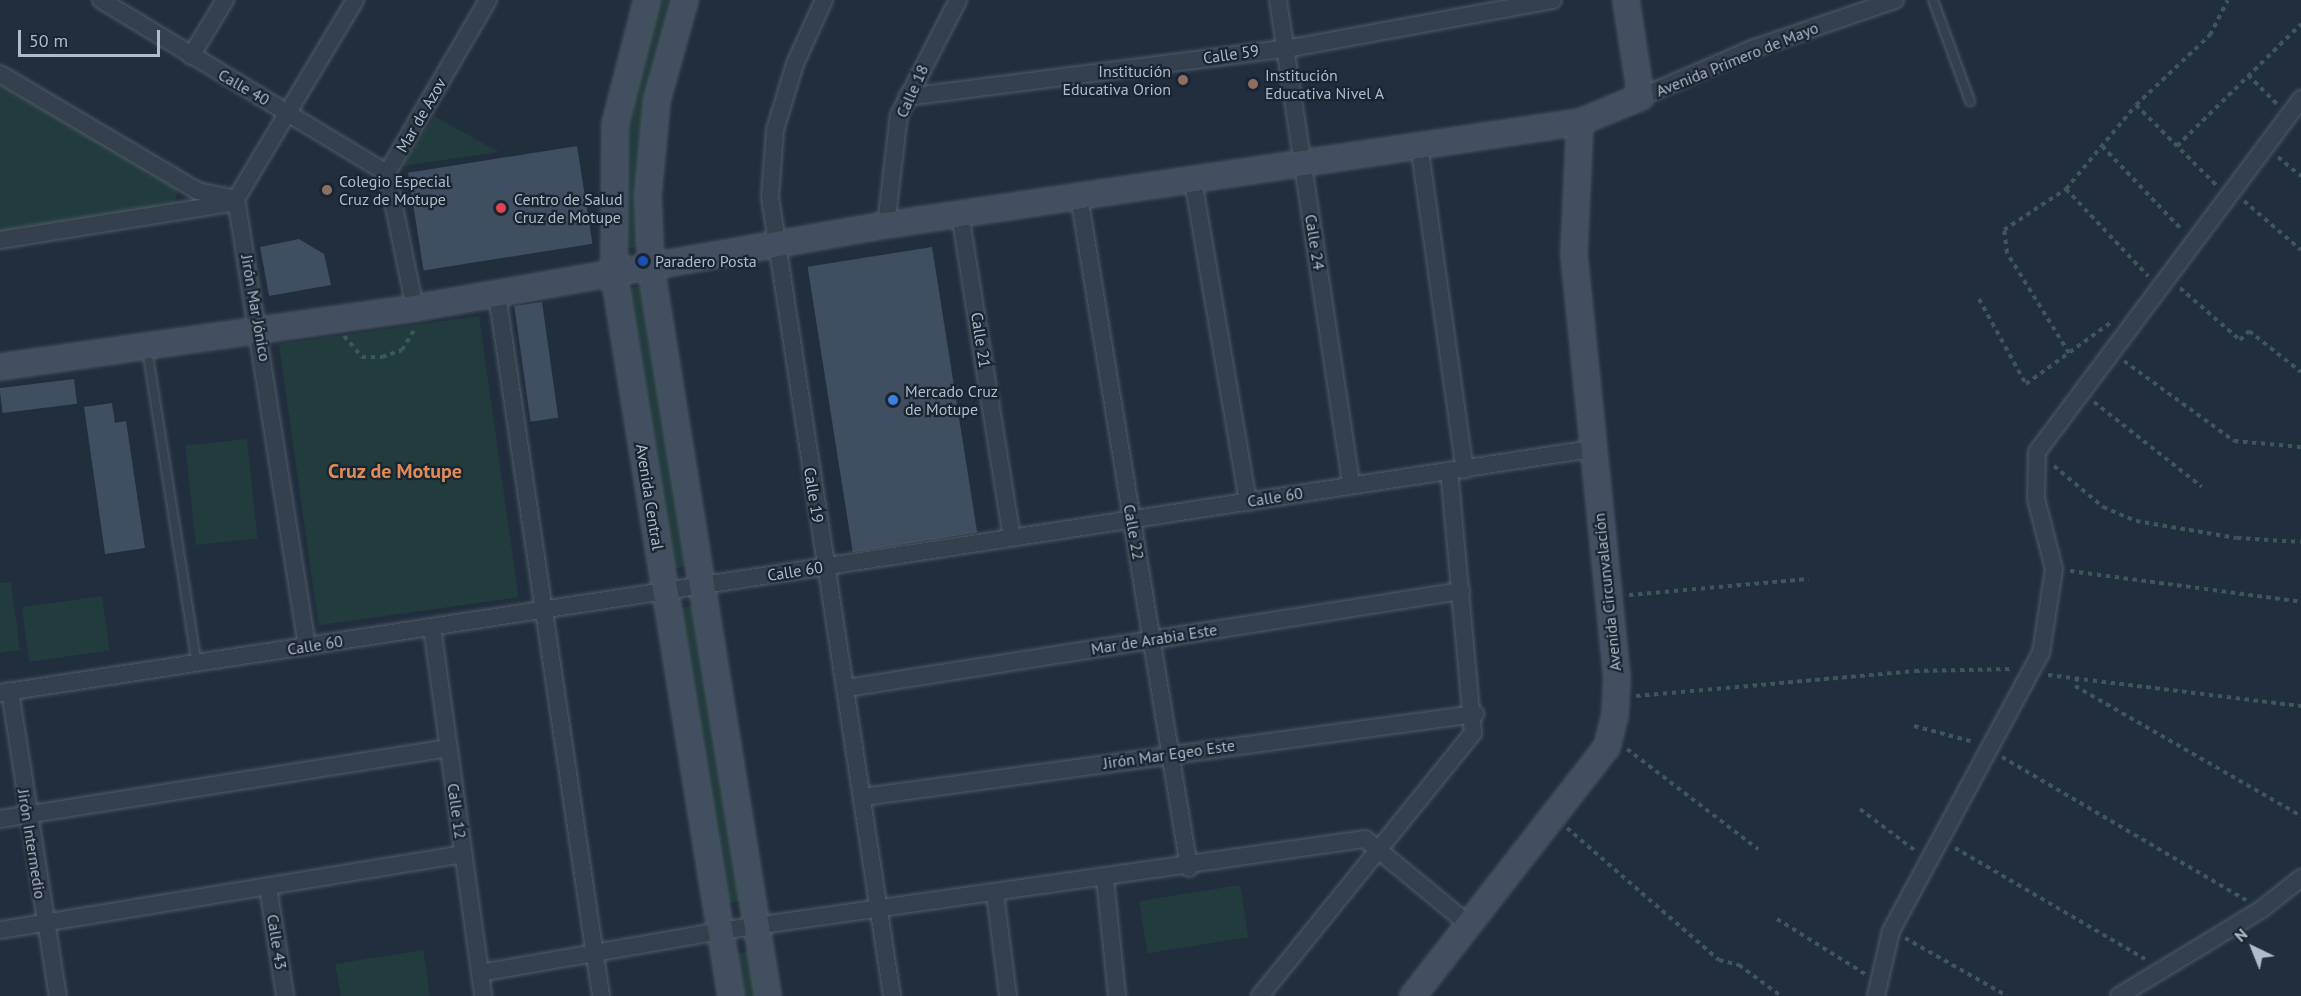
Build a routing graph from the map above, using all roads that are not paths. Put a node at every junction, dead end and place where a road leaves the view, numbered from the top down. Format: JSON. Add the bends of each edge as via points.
{"nodes":[{"id":1,"x":101,"y":0,"type":"edge"},
{"id":2,"x":225,"y":0,"type":"edge"},
{"id":3,"x":355,"y":0,"type":"edge"},
{"id":4,"x":488,"y":0,"type":"edge"},
{"id":5,"x":647,"y":0,"type":"edge"},
{"id":6,"x":685,"y":0,"type":"edge"},
{"id":7,"x":824,"y":0,"type":"edge"},
{"id":8,"x":958,"y":0,"type":"edge"},
{"id":9,"x":1278,"y":0,"type":"edge"},
{"id":10,"x":1553,"y":0,"type":"edge"},
{"id":11,"x":1626,"y":0,"type":"edge"},
{"id":12,"x":1894,"y":0,"type":"edge"},
{"id":13,"x":1933,"y":0,"type":"edge"},
{"id":14,"x":1283,"y":47,"type":"junction"},
{"id":15,"x":191,"y":56,"type":"junction"},
{"id":16,"x":0,"y":74,"type":"edge"},
{"id":17,"x":907,"y":97,"type":"junction"},
{"id":18,"x":1641,"y":97,"type":"junction"},
{"id":19,"x":2301,"y":99,"type":"edge"},
{"id":20,"x":1970,"y":101,"type":"dead end"},
{"id":21,"x":286,"y":112,"type":"junction"},
{"id":22,"x":1580,"y":122,"type":"junction"},
{"id":23,"x":1419,"y":144,"type":"junction"},
{"id":24,"x":1302,"y":161,"type":"junction"},
{"id":25,"x":387,"y":172,"type":"junction"},
{"id":26,"x":1193,"y":180,"type":"junction"},
{"id":27,"x":1079,"y":196,"type":"junction"},
{"id":28,"x":236,"y":200,"type":"junction"},
{"id":29,"x":960,"y":214,"type":"junction"},
{"id":30,"x":886,"y":225,"type":"junction"},
{"id":31,"x":0,"y":240,"type":"edge"},
{"id":32,"x":775,"y":247,"type":"junction"},
{"id":33,"x":651,"y":268,"type":"junction"},
{"id":34,"x":614,"y":274,"type":"junction"},
{"id":35,"x":497,"y":294,"type":"junction"},
{"id":36,"x":415,"y":308,"type":"junction"},
{"id":37,"x":260,"y":327,"type":"junction"},
{"id":38,"x":146,"y":345,"type":"junction"},
{"id":39,"x":0,"y":367,"type":"edge"},
{"id":40,"x":1590,"y":449,"type":"junction"},
{"id":41,"x":1457,"y":470,"type":"junction"},
{"id":42,"x":1351,"y":484,"type":"junction"},
{"id":43,"x":1248,"y":502,"type":"junction"},
{"id":44,"x":1132,"y":519,"type":"junction"},
{"id":45,"x":1012,"y":538,"type":"junction"},
{"id":46,"x":825,"y":566,"type":"junction"},
{"id":47,"x":704,"y":585,"type":"junction"},
{"id":48,"x":665,"y":591,"type":"junction"},
{"id":49,"x":1461,"y":591,"type":"junction"},
{"id":50,"x":544,"y":609,"type":"junction"},
{"id":51,"x":432,"y":627,"type":"junction"},
{"id":52,"x":1154,"y":639,"type":"junction"},
{"id":53,"x":307,"y":646,"type":"junction"},
{"id":54,"x":197,"y":663,"type":"junction"},
{"id":55,"x":847,"y":688,"type":"junction"},
{"id":56,"x":5,"y":692,"type":"edge"},
{"id":57,"x":1475,"y":714,"type":"junction"},
{"id":58,"x":448,"y":748,"type":"junction"},
{"id":59,"x":1173,"y":753,"type":"junction"},
{"id":60,"x":863,"y":797,"type":"junction"},
{"id":61,"x":26,"y":815,"type":"junction"},
{"id":62,"x":0,"y":819,"type":"edge"},
{"id":63,"x":1381,"y":847,"type":"junction"},
{"id":64,"x":463,"y":854,"type":"junction"},
{"id":65,"x":1189,"y":868,"type":"junction"},
{"id":66,"x":2301,"y":878,"type":"edge"},
{"id":67,"x":1105,"y":879,"type":"junction"},
{"id":68,"x":268,"y":887,"type":"junction"},
{"id":69,"x":995,"y":893,"type":"junction"},
{"id":70,"x":880,"y":909,"type":"junction"},
{"id":71,"x":46,"y":922,"type":"junction"},
{"id":72,"x":1468,"y":924,"type":"junction"},
{"id":73,"x":757,"y":928,"type":"junction"},
{"id":74,"x":0,"y":930,"type":"edge"},
{"id":75,"x":720,"y":932,"type":"junction"},
{"id":76,"x":595,"y":954,"type":"junction"},
{"id":77,"x":480,"y":973,"type":"junction"},
{"id":78,"x":57,"y":996,"type":"edge"},
{"id":79,"x":285,"y":996,"type":"edge"},
{"id":80,"x":483,"y":996,"type":"edge"},
{"id":81,"x":601,"y":996,"type":"edge"},
{"id":82,"x":731,"y":996,"type":"edge"},
{"id":83,"x":768,"y":996,"type":"edge"},
{"id":84,"x":892,"y":996,"type":"edge"},
{"id":85,"x":1008,"y":996,"type":"edge"},
{"id":86,"x":1117,"y":996,"type":"edge"},
{"id":87,"x":1260,"y":996,"type":"edge"},
{"id":88,"x":1413,"y":996,"type":"edge"},
{"id":89,"x":1876,"y":996,"type":"edge"},
{"id":90,"x":2119,"y":996,"type":"edge"}],
"edges":[{"from":1,"to":15,"type":"street","name":"Calle 40"},
{"from":2,"to":15,"type":"street"},
{"from":3,"to":21,"type":"street"},
{"from":4,"to":25,"type":"street","name":"Mar de Azov"},
{"from":5,"to":34,"type":"street","name":"Avenida Central","via":[[615,125]]},
{"from":6,"to":33,"type":"street","via":[[657,100],[648,196]]},
{"from":7,"to":32,"type":"street","name":"Calle 19","via":[[795,64],[775,130],[770,197]]},
{"from":8,"to":17,"type":"street","name":"Calle 18"},
{"from":9,"to":14,"type":"street","name":"Calle 24"},
{"from":10,"to":14,"type":"street","name":"Calle 59"},
{"from":11,"to":18,"type":"street"},
{"from":12,"to":18,"type":"street","name":"Avenida Primero de Mayo","via":[[1752,50]]},
{"from":13,"to":20,"type":"lane"},
{"from":14,"to":17,"type":"street","name":"Calle 59"},
{"from":14,"to":24,"type":"street","name":"Calle 24"},
{"from":15,"to":21,"type":"street","name":"Calle 40"},
{"from":16,"to":28,"type":"street","via":[[198,191]]},
{"from":17,"to":30,"type":"street","name":"Calle 18","via":[[891,155]]},
{"from":18,"to":22,"type":"street","name":"Avenida Primero de Mayo"},
{"from":19,"to":89,"type":"street","via":[[2037,452],[2036,499],[2054,569],[2041,653],[1992,751],[1891,931]]},
{"from":21,"to":25,"type":"street","name":"Calle 40"},
{"from":21,"to":28,"type":"street"},
{"from":22,"to":23,"type":"street"},
{"from":22,"to":40,"type":"street","name":"Avenida Circunvalación","via":[[1575,253]]},
{"from":23,"to":24,"type":"street"},
{"from":23,"to":41,"type":"street"},
{"from":24,"to":26,"type":"street"},
{"from":24,"to":42,"type":"street","name":"Calle 24"},
{"from":25,"to":36,"type":"street"},
{"from":26,"to":27,"type":"street"},
{"from":26,"to":43,"type":"street"},
{"from":27,"to":29,"type":"street"},
{"from":27,"to":44,"type":"street","name":"Calle 22"},
{"from":28,"to":31,"type":"street"},
{"from":28,"to":37,"type":"street","name":"Jirón Mar Jónico"},
{"from":29,"to":30,"type":"street"},
{"from":29,"to":45,"type":"street","name":"Calle 21"},
{"from":30,"to":32,"type":"street"},
{"from":32,"to":33,"type":"street"},
{"from":32,"to":46,"type":"street","name":"Calle 19"},
{"from":33,"to":34,"type":"street"},
{"from":33,"to":47,"type":"street"},
{"from":34,"to":35,"type":"street"},
{"from":34,"to":48,"type":"street","name":"Avenida Central"},
{"from":35,"to":36,"type":"street"},
{"from":35,"to":50,"type":"street"},
{"from":36,"to":37,"type":"street"},
{"from":37,"to":38,"type":"street"},
{"from":37,"to":53,"type":"street","name":"Jirón Mar Jónico"},
{"from":38,"to":39,"type":"street"},
{"from":38,"to":54,"type":"lane"},
{"from":40,"to":41,"type":"street","name":"Calle 60"},
{"from":40,"to":72,"type":"street","name":"Avenida Circunvalación","via":[[1616,698],[1610,736],[1607,747]]},
{"from":41,"to":42,"type":"street","name":"Calle 60"},
{"from":41,"to":49,"type":"street"},
{"from":42,"to":43,"type":"street","name":"Calle 60"},
{"from":43,"to":44,"type":"street","name":"Calle 60"},
{"from":44,"to":45,"type":"street","name":"Calle 60"},
{"from":44,"to":52,"type":"street","name":"Calle 22"},
{"from":45,"to":46,"type":"street","name":"Calle 60"},
{"from":46,"to":47,"type":"street","name":"Calle 60"},
{"from":46,"to":55,"type":"street","name":"Calle 19"},
{"from":47,"to":48,"type":"street","name":"Calle 60"},
{"from":47,"to":73,"type":"street"},
{"from":48,"to":50,"type":"street","name":"Calle 60"},
{"from":48,"to":75,"type":"street","name":"Avenida Central"},
{"from":49,"to":52,"type":"street","name":"Mar de Arabia Este"},
{"from":49,"to":57,"type":"street"},
{"from":50,"to":51,"type":"street","name":"Calle 60"},
{"from":50,"to":76,"type":"street"},
{"from":51,"to":53,"type":"street","name":"Calle 60"},
{"from":51,"to":58,"type":"street","name":"Calle 12"},
{"from":52,"to":55,"type":"street","name":"Mar de Arabia Este"},
{"from":52,"to":59,"type":"street","name":"Calle 22"},
{"from":53,"to":54,"type":"street","name":"Calle 60"},
{"from":54,"to":56,"type":"street","name":"Calle 60"},
{"from":55,"to":60,"type":"street","name":"Calle 19"},
{"from":56,"to":61,"type":"street","name":"Jirón Intermedio"},
{"from":57,"to":59,"type":"street","name":"Jirón Mar Egeo Este"},
{"from":57,"to":63,"type":"street","via":[[1473,733]]},
{"from":58,"to":61,"type":"street"},
{"from":58,"to":64,"type":"street","name":"Calle 12"},
{"from":59,"to":60,"type":"street","name":"Jirón Mar Egeo Este"},
{"from":59,"to":65,"type":"street","name":"Calle 22"},
{"from":60,"to":70,"type":"street","name":"Calle 19"},
{"from":61,"to":62,"type":"street"},
{"from":61,"to":71,"type":"street","name":"Jirón Intermedio"},
{"from":63,"to":65,"type":"street","via":[[1365,839]]},
{"from":63,"to":72,"type":"street"},
{"from":63,"to":87,"type":"street"},
{"from":64,"to":68,"type":"street"},
{"from":64,"to":77,"type":"street","name":"Calle 12"},
{"from":65,"to":67,"type":"street"},
{"from":66,"to":90,"type":"street","via":[[2262,909],[2159,968]]},
{"from":67,"to":69,"type":"street"},
{"from":67,"to":86,"type":"street"},
{"from":68,"to":71,"type":"street"},
{"from":68,"to":79,"type":"street","name":"Calle 43"},
{"from":69,"to":70,"type":"street"},
{"from":69,"to":85,"type":"street"},
{"from":70,"to":73,"type":"street"},
{"from":70,"to":84,"type":"street","name":"Calle 19"},
{"from":71,"to":74,"type":"street"},
{"from":71,"to":78,"type":"street","name":"Jirón Intermedio"},
{"from":72,"to":88,"type":"street","name":"Avenida Circunvalación"},
{"from":73,"to":75,"type":"street"},
{"from":73,"to":83,"type":"street"},
{"from":75,"to":76,"type":"street"},
{"from":75,"to":82,"type":"street","name":"Avenida Central"},
{"from":76,"to":77,"type":"street"},
{"from":76,"to":81,"type":"street"},
{"from":77,"to":80,"type":"street","name":"Calle 12"}]}
